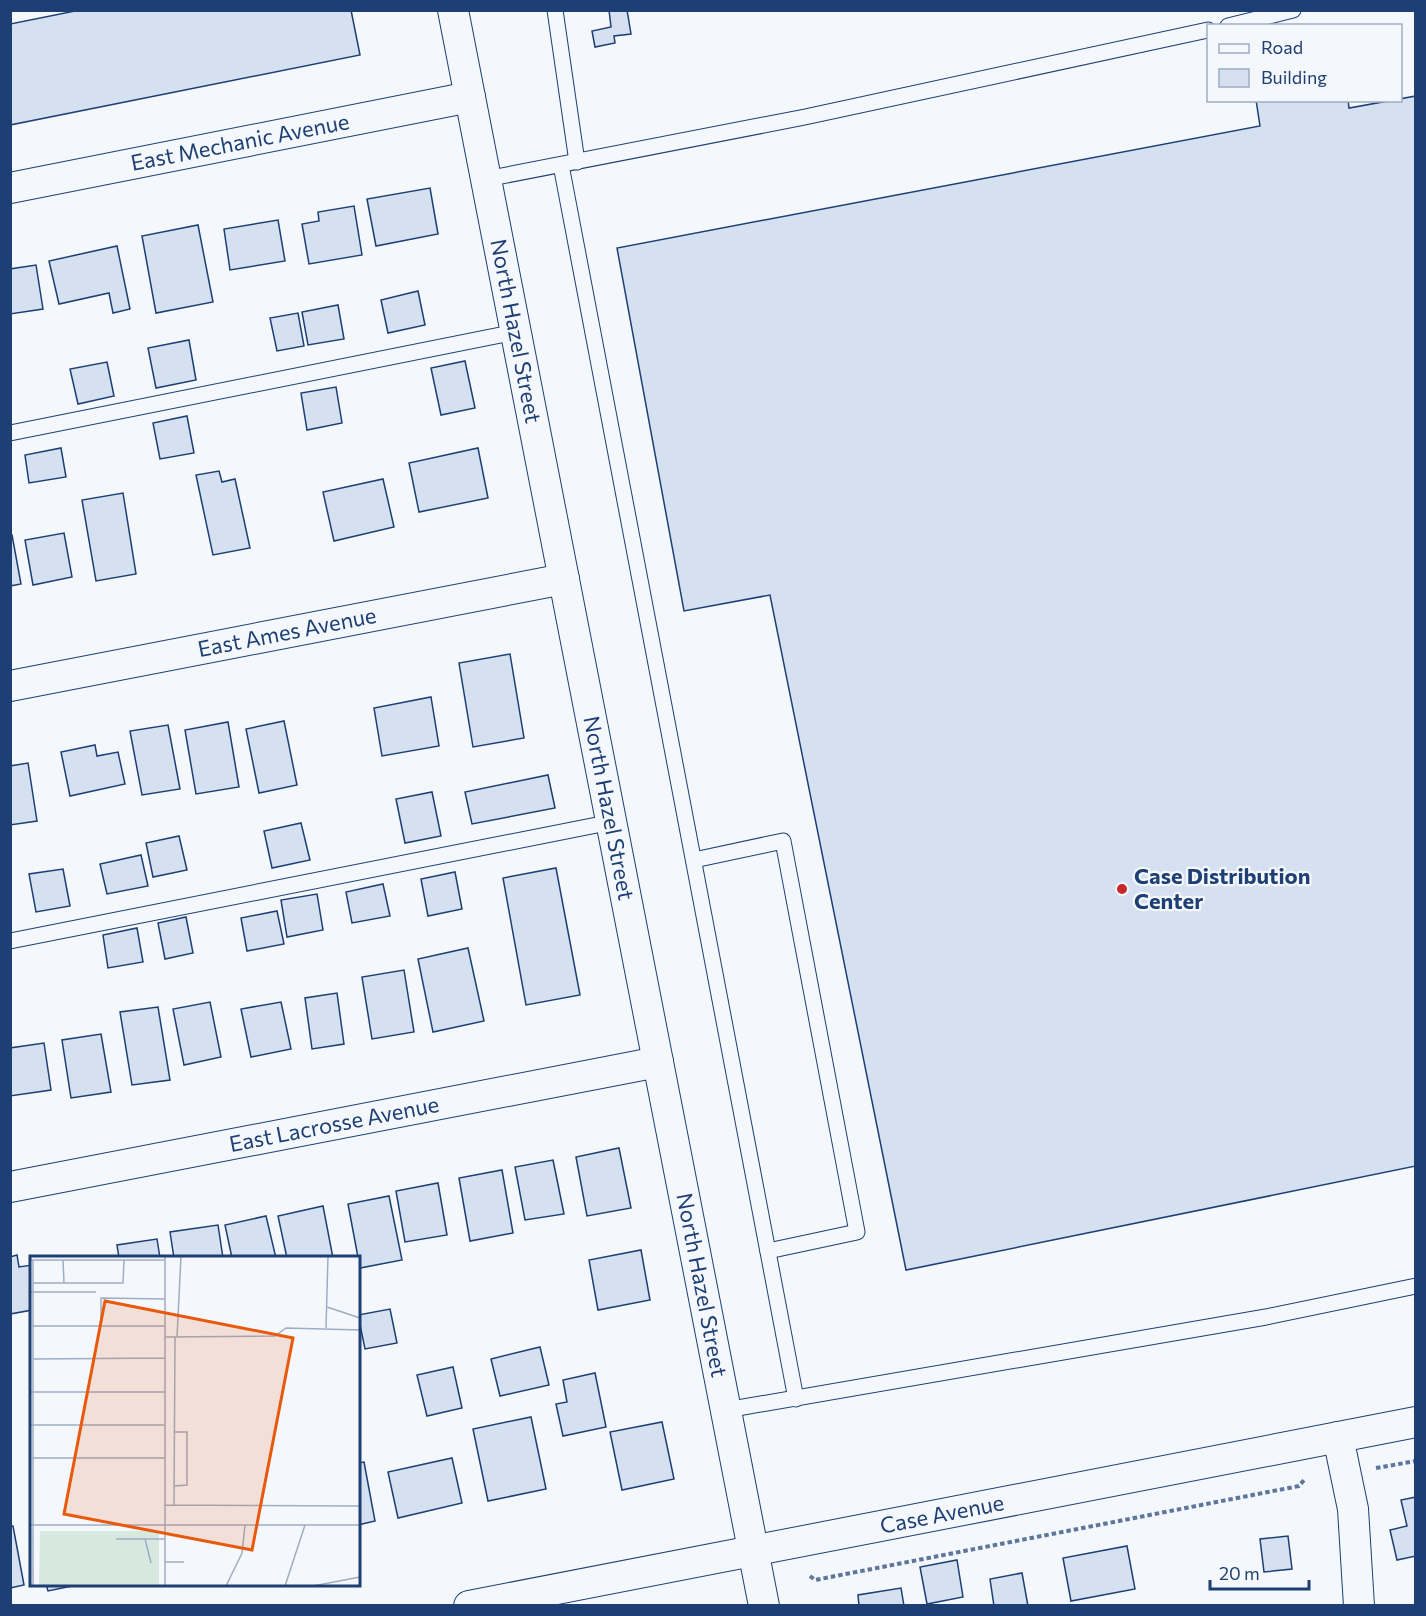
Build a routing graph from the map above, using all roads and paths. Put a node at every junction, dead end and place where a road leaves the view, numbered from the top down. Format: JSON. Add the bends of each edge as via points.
{"nodes":[{"id":1,"x":453,"y":10,"type":"edge"},
{"id":2,"x":555,"y":10,"type":"edge"},
{"id":3,"x":1293,"y":10,"type":"edge"},
{"id":4,"x":1236,"y":24,"type":"edge"},
{"id":5,"x":1207,"y":30,"type":"edge"},
{"id":6,"x":470,"y":97,"type":"junction"},
{"id":7,"x":577,"y":162,"type":"junction"},
{"id":8,"x":561,"y":165,"type":"junction"},
{"id":9,"x":486,"y":179,"type":"junction"},
{"id":10,"x":10,"y":188,"type":"edge"},
{"id":11,"x":516,"y":332,"type":"junction"},
{"id":12,"x":10,"y":433,"type":"edge"},
{"id":13,"x":564,"y":579,"type":"junction"},
{"id":14,"x":10,"y":686,"type":"edge"},
{"id":15,"x":612,"y":822,"type":"junction"},
{"id":16,"x":694,"y":860,"type":"junction"},
{"id":17,"x":10,"y":941,"type":"edge"},
{"id":18,"x":658,"y":1062,"type":"junction"},
{"id":19,"x":10,"y":1187,"type":"edge"},
{"id":20,"x":768,"y":1251,"type":"junction"},
{"id":21,"x":1416,"y":1286,"type":"edge"},
{"id":22,"x":796,"y":1399,"type":"junction"},
{"id":23,"x":726,"y":1410,"type":"junction"},
{"id":24,"x":1416,"y":1422,"type":"edge"},
{"id":25,"x":1338,"y":1437,"type":"junction"},
{"id":26,"x":1416,"y":1461,"type":"edge"},
{"id":27,"x":1370,"y":1469,"type":"dead end"},
{"id":28,"x":1304,"y":1480,"type":"dead end"},
{"id":29,"x":753,"y":1551,"type":"junction"},
{"id":30,"x":810,"y":1576,"type":"dead end"},
{"id":31,"x":469,"y":1605,"type":"edge"},
{"id":32,"x":764,"y":1605,"type":"edge"},
{"id":33,"x":1359,"y":1605,"type":"edge"}],
"edges":[{"from":1,"to":6,"type":"street","name":"North Hazel Street"},
{"from":2,"to":7,"type":"lane"},
{"from":3,"to":4,"type":"lane"},
{"from":5,"to":7,"type":"lane"},
{"from":6,"to":9,"type":"street","name":"North Hazel Street"},
{"from":6,"to":10,"type":"street","name":"East Mechanic Avenue"},
{"from":7,"to":8,"type":"lane"},
{"from":8,"to":9,"type":"lane"},
{"from":8,"to":16,"type":"lane"},
{"from":9,"to":11,"type":"street","name":"North Hazel Street"},
{"from":11,"to":12,"type":"lane"},
{"from":11,"to":13,"type":"street","name":"North Hazel Street"},
{"from":13,"to":14,"type":"street","name":"East Ames Avenue"},
{"from":13,"to":15,"type":"street","name":"North Hazel Street"},
{"from":15,"to":17,"type":"lane"},
{"from":15,"to":18,"type":"street","name":"North Hazel Street"},
{"from":16,"to":20,"type":"lane"},
{"from":16,"to":20,"type":"lane","via":[[783,841],[857,1232]]},
{"from":18,"to":19,"type":"street","name":"East Lacrosse Avenue"},
{"from":18,"to":23,"type":"street","name":"North Hazel Street"},
{"from":20,"to":22,"type":"lane"},
{"from":21,"to":22,"type":"lane","via":[[1266,1317]]},
{"from":22,"to":23,"type":"lane"},
{"from":23,"to":29,"type":"street","name":"North Hazel Street"},
{"from":24,"to":25,"type":"street","name":"Case Avenue"},
{"from":25,"to":29,"type":"street","name":"Case Avenue"},
{"from":25,"to":33,"type":"street","via":[[1353,1509]]},
{"from":26,"to":27,"type":"path"},
{"from":28,"to":30,"type":"path","via":[[1299,1486],[1253,1495],[815,1580]]},
{"from":29,"to":31,"type":"street","name":"Case Avenue"},
{"from":29,"to":32,"type":"street","name":"North Hazel Street"}]}
